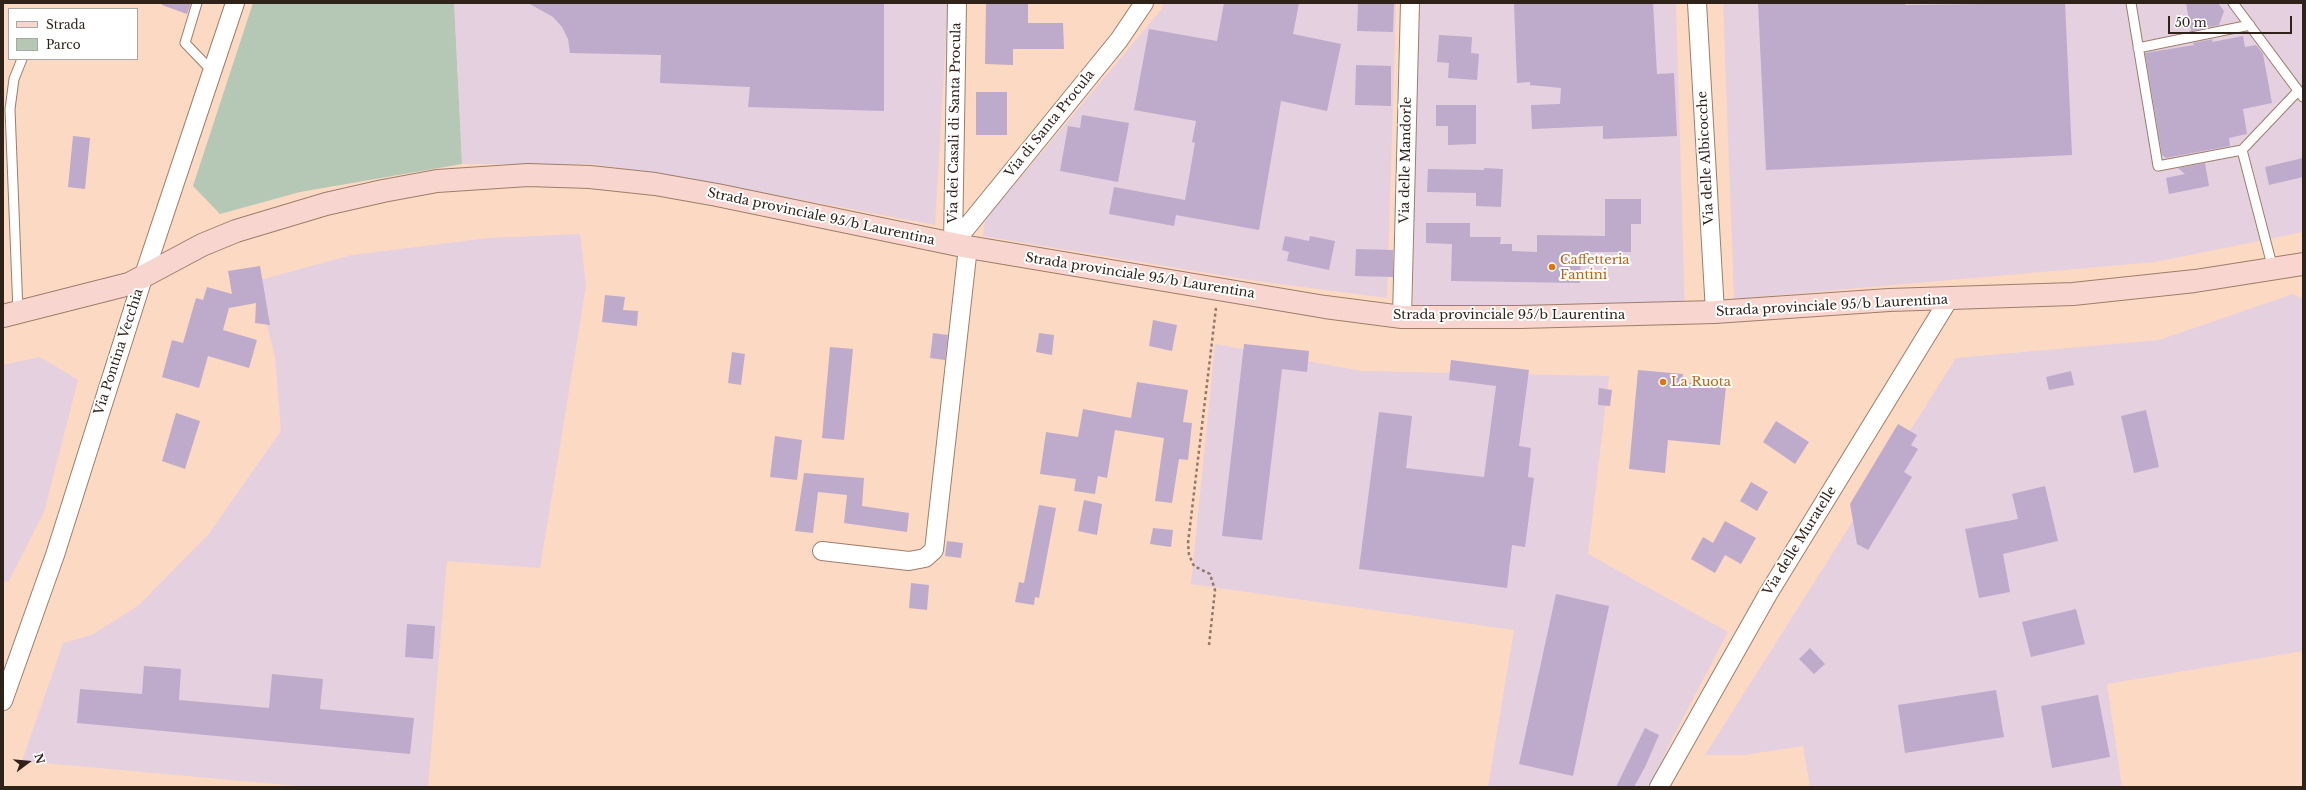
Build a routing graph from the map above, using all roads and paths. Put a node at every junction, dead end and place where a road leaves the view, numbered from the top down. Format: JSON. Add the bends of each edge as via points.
{"nodes":[{"id":1,"x":197,"y":3,"type":"edge"},
{"id":2,"x":235,"y":3,"type":"edge"},
{"id":3,"x":957,"y":3,"type":"edge"},
{"id":4,"x":1144,"y":3,"type":"edge"},
{"id":5,"x":1410,"y":3,"type":"edge"},
{"id":6,"x":1697,"y":3,"type":"edge"},
{"id":7,"x":2131,"y":3,"type":"edge"},
{"id":8,"x":2233,"y":3,"type":"edge"},
{"id":9,"x":2250,"y":25,"type":"junction"},
{"id":10,"x":2138,"y":48,"type":"junction"},
{"id":11,"x":22,"y":60,"type":"edge"},
{"id":12,"x":211,"y":70,"type":"junction"},
{"id":13,"x":2301,"y":94,"type":"edge"},
{"id":14,"x":2242,"y":150,"type":"junction"},
{"id":15,"x":960,"y":245,"type":"junction"},
{"id":16,"x":2303,"y":264,"type":"edge"},
{"id":17,"x":2273,"y":269,"type":"junction"},
{"id":18,"x":143,"y":278,"type":"junction"},
{"id":19,"x":1218,"y":289,"type":"junction"},
{"id":20,"x":1949,"y":299,"type":"junction"},
{"id":21,"x":1715,"y":312,"type":"junction"},
{"id":22,"x":10,"y":314,"type":"edge"},
{"id":23,"x":1402,"y":317,"type":"junction"},
{"id":24,"x":822,"y":550,"type":"dead end"},
{"id":25,"x":1209,"y":645,"type":"dead end"},
{"id":26,"x":3,"y":701,"type":"edge"},
{"id":27,"x":1659,"y":787,"type":"edge"}],
"edges":[{"from":1,"to":12,"type":"lane","via":[[185,43]]},
{"from":2,"to":12,"type":"street","name":"Via Pontina Vecchia"},
{"from":3,"to":15,"type":"street","name":"Via dei Casali di Santa Procula"},
{"from":4,"to":15,"type":"street","name":"Via di Santa Procula","via":[[1119,40]]},
{"from":5,"to":23,"type":"street","name":"Via delle Mandorle"},
{"from":6,"to":21,"type":"street","name":"Via delle Albicocche"},
{"from":7,"to":10,"type":"lane"},
{"from":8,"to":9,"type":"lane"},
{"from":9,"to":10,"type":"lane"},
{"from":9,"to":13,"type":"lane"},
{"from":10,"to":14,"type":"lane","via":[[2158,166]]},
{"from":11,"to":22,"type":"lane","via":[[14,79],[10,109]]},
{"from":12,"to":18,"type":"street","name":"Via Pontina Vecchia"},
{"from":13,"to":14,"type":"lane"},
{"from":14,"to":17,"type":"lane"},
{"from":15,"to":18,"type":"main road","name":"Strada provinciale 95/b Laurentina","via":[[717,195],[624,180],[560,175],[496,176],[437,181],[383,190],[266,220],[202,246]]},
{"from":15,"to":19,"type":"main road","name":"Strada provinciale 95/b Laurentina"},
{"from":15,"to":24,"type":"street","name":"Via dei Casali di Santa Procula","via":[[934,550],[925,558],[909,561]]},
{"from":16,"to":17,"type":"main road","name":"Strada provinciale 95/b Laurentina"},
{"from":17,"to":20,"type":"main road","name":"Strada provinciale 95/b Laurentina","via":[[2174,284],[2073,294]]},
{"from":18,"to":22,"type":"main road","name":"Strada provinciale 95/b Laurentina","via":[[115,288]]},
{"from":18,"to":26,"type":"street","name":"Via Pontina Vecchia","via":[[55,555]]},
{"from":19,"to":23,"type":"main road","name":"Strada provinciale 95/b Laurentina"},
{"from":19,"to":25,"type":"path","via":[[1188,544],[1194,566],[1210,574],[1215,586]]},
{"from":20,"to":21,"type":"main road","name":"Strada provinciale 95/b Laurentina","via":[[1889,300]]},
{"from":20,"to":27,"type":"street","name":"Via delle Muratelle","via":[[1768,594]]},
{"from":21,"to":23,"type":"main road","name":"Strada provinciale 95/b Laurentina"}]}
